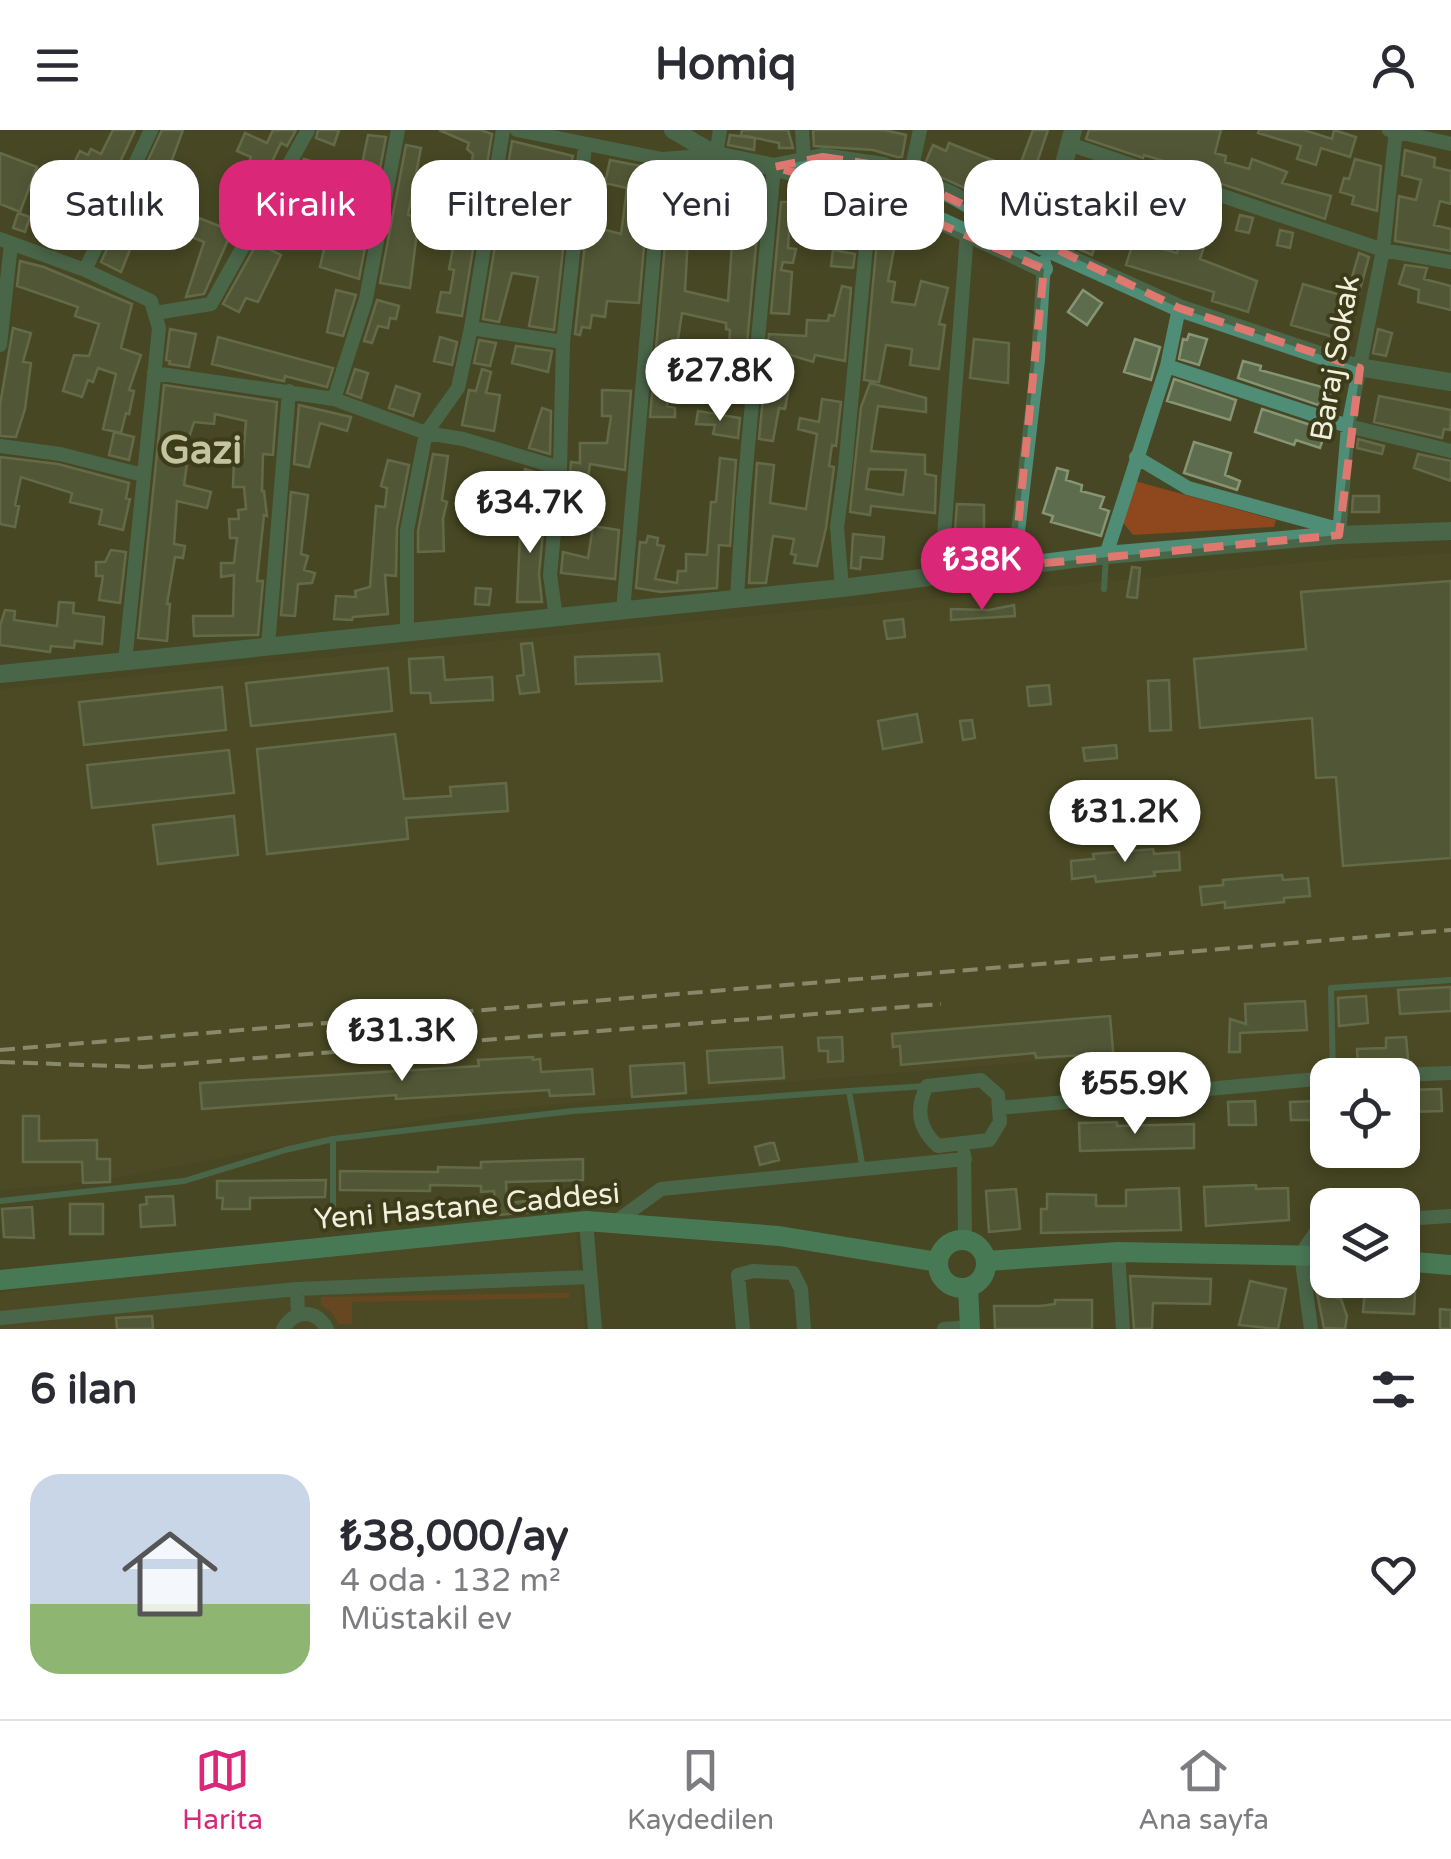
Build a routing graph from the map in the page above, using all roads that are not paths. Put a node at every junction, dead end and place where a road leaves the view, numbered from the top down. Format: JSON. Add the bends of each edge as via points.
{"nodes":[{"id":1,"x":151,"y":130,"type":"edge"},
{"id":2,"x":308,"y":130,"type":"edge"},
{"id":3,"x":398,"y":130,"type":"edge"},
{"id":4,"x":504,"y":130,"type":"edge"},
{"id":5,"x":517,"y":130,"type":"edge"},
{"id":6,"x":674,"y":130,"type":"edge"},
{"id":7,"x":720,"y":130,"type":"edge"},
{"id":8,"x":802,"y":130,"type":"edge"},
{"id":9,"x":920,"y":130,"type":"edge"},
{"id":10,"x":1393,"y":131,"type":"edge"},
{"id":11,"x":1071,"y":137,"type":"edge"},
{"id":12,"x":1451,"y":144,"type":"edge"},
{"id":13,"x":585,"y":146,"type":"junction"},
{"id":14,"x":716,"y":155,"type":"junction"},
{"id":15,"x":662,"y":159,"type":"junction"},
{"id":16,"x":804,"y":160,"type":"edge"},
{"id":17,"x":809,"y":160,"type":"edge"},
{"id":18,"x":843,"y":160,"type":"edge"},
{"id":19,"x":913,"y":160,"type":"edge"},
{"id":20,"x":787,"y":164,"type":"edge"},
{"id":21,"x":774,"y":167,"type":"junction"},
{"id":22,"x":787,"y":171,"type":"edge"},
{"id":23,"x":5,"y":242,"type":"edge"},
{"id":24,"x":865,"y":250,"type":"edge"},
{"id":25,"x":966,"y":250,"type":"edge"},
{"id":26,"x":1002,"y":250,"type":"edge"},
{"id":27,"x":1042,"y":250,"type":"edge"},
{"id":28,"x":1051,"y":250,"type":"edge"},
{"id":29,"x":1383,"y":250,"type":"junction"},
{"id":30,"x":1451,"y":262,"type":"edge"},
{"id":31,"x":1044,"y":269,"type":"junction"},
{"id":32,"x":86,"y":270,"type":"junction"},
{"id":33,"x":1180,"y":308,"type":"junction"},
{"id":34,"x":155,"y":313,"type":"junction"},
{"id":35,"x":472,"y":328,"type":"junction"},
{"id":36,"x":562,"y":342,"type":"junction"},
{"id":37,"x":0,"y":345,"type":"edge"},
{"id":38,"x":1168,"y":366,"type":"junction"},
{"id":39,"x":1360,"y":368,"type":"junction"},
{"id":40,"x":154,"y":373,"type":"junction"},
{"id":41,"x":1451,"y":382,"type":"edge"},
{"id":42,"x":289,"y":391,"type":"junction"},
{"id":43,"x":334,"y":399,"type":"junction"},
{"id":44,"x":1348,"y":426,"type":"junction"},
{"id":45,"x":426,"y":433,"type":"junction"},
{"id":46,"x":0,"y":446,"type":"edge"},
{"id":47,"x":1451,"y":450,"type":"edge"},
{"id":48,"x":1136,"y":457,"type":"junction"},
{"id":49,"x":560,"y":468,"type":"junction"},
{"id":50,"x":144,"y":475,"type":"junction"},
{"id":51,"x":1451,"y":531,"type":"edge"},
{"id":52,"x":1338,"y":532,"type":"junction"},
{"id":53,"x":1106,"y":555,"type":"junction"},
{"id":54,"x":1014,"y":566,"type":"junction"},
{"id":55,"x":942,"y":575,"type":"junction"},
{"id":56,"x":842,"y":588,"type":"junction"},
{"id":57,"x":1104,"y":589,"type":"dead end"},
{"id":58,"x":738,"y":598,"type":"junction"},
{"id":59,"x":623,"y":611,"type":"junction"},
{"id":60,"x":556,"y":617,"type":"junction"},
{"id":61,"x":407,"y":632,"type":"junction"},
{"id":62,"x":268,"y":646,"type":"junction"},
{"id":63,"x":125,"y":662,"type":"junction"},
{"id":64,"x":0,"y":674,"type":"edge"},
{"id":65,"x":1451,"y":980,"type":"edge"},
{"id":66,"x":1330,"y":1058,"type":"edge"},
{"id":67,"x":1451,"y":1072,"type":"edge"},
{"id":68,"x":1420,"y":1074,"type":"edge"},
{"id":69,"x":1310,"y":1079,"type":"edge"},
{"id":70,"x":927,"y":1086,"type":"junction"},
{"id":71,"x":849,"y":1091,"type":"junction"},
{"id":72,"x":999,"y":1108,"type":"junction"},
{"id":73,"x":333,"y":1140,"type":"junction"},
{"id":74,"x":964,"y":1151,"type":"junction"},
{"id":75,"x":863,"y":1169,"type":"junction"},
{"id":76,"x":0,"y":1201,"type":"edge"},
{"id":77,"x":333,"y":1209,"type":"dead end"},
{"id":78,"x":1451,"y":1216,"type":"edge"},
{"id":79,"x":1420,"y":1218,"type":"edge"},
{"id":80,"x":586,"y":1220,"type":"junction"},
{"id":81,"x":617,"y":1221,"type":"junction"},
{"id":82,"x":966,"y":1239,"type":"junction"},
{"id":83,"x":1310,"y":1241,"type":"edge"},
{"id":84,"x":1118,"y":1252,"type":"junction"},
{"id":85,"x":1301,"y":1254,"type":"junction"},
{"id":86,"x":1310,"y":1255,"type":"edge"},
{"id":87,"x":987,"y":1261,"type":"junction"},
{"id":88,"x":938,"y":1262,"type":"junction"},
{"id":89,"x":1420,"y":1262,"type":"edge"},
{"id":90,"x":1451,"y":1265,"type":"edge"},
{"id":91,"x":590,"y":1278,"type":"junction"},
{"id":92,"x":0,"y":1280,"type":"edge"},
{"id":93,"x":968,"y":1288,"type":"junction"},
{"id":94,"x":297,"y":1289,"type":"junction"},
{"id":95,"x":298,"y":1314,"type":"junction"},
{"id":96,"x":0,"y":1318,"type":"edge"},
{"id":97,"x":970,"y":1328,"type":"edge"},
{"id":98,"x":283,"y":1329,"type":"edge"},
{"id":99,"x":327,"y":1329,"type":"edge"},
{"id":100,"x":595,"y":1329,"type":"edge"},
{"id":101,"x":743,"y":1329,"type":"edge"},
{"id":102,"x":804,"y":1329,"type":"edge"},
{"id":103,"x":944,"y":1329,"type":"edge"},
{"id":104,"x":1123,"y":1329,"type":"edge"},
{"id":105,"x":1311,"y":1329,"type":"edge"}],
"edges":[{"from":1,"to":32,"type":"street"},
{"from":2,"to":34,"type":"street","via":[[211,304]]},
{"from":3,"to":43,"type":"street","via":[[366,299]]},
{"from":4,"to":35,"type":"street"},
{"from":5,"to":13,"type":"street"},
{"from":6,"to":14,"type":"street"},
{"from":7,"to":14,"type":"street"},
{"from":8,"to":16,"type":"street"},
{"from":9,"to":19,"type":"street"},
{"from":10,"to":12,"type":"street"},
{"from":10,"to":29,"type":"street","name":"Baraj Sokak"},
{"from":11,"to":29,"type":"street"},
{"from":13,"to":15,"type":"street"},
{"from":13,"to":36,"type":"street"},
{"from":14,"to":15,"type":"street"},
{"from":14,"to":21,"type":"street"},
{"from":15,"to":59,"type":"street"},
{"from":17,"to":18,"type":"street"},
{"from":20,"to":21,"type":"street"},
{"from":21,"to":22,"type":"street"},
{"from":21,"to":58,"type":"street"},
{"from":23,"to":32,"type":"street"},
{"from":23,"to":37,"type":"street"},
{"from":24,"to":56,"type":"street","via":[[837,527]]},
{"from":25,"to":55,"type":"street"},
{"from":26,"to":31,"type":"street"},
{"from":27,"to":31,"type":"street"},
{"from":28,"to":33,"type":"street"},
{"from":29,"to":30,"type":"street"},
{"from":29,"to":39,"type":"street","name":"Baraj Sokak"},
{"from":31,"to":54,"type":"street"},
{"from":32,"to":34,"type":"street","via":[[151,301]]},
{"from":33,"to":38,"type":"street"},
{"from":33,"to":39,"type":"street"},
{"from":34,"to":40,"type":"street","via":[[160,328]]},
{"from":35,"to":36,"type":"street"},
{"from":35,"to":45,"type":"street","via":[[458,388]]},
{"from":36,"to":49,"type":"street"},
{"from":38,"to":44,"type":"street"},
{"from":38,"to":48,"type":"street"},
{"from":39,"to":41,"type":"street"},
{"from":39,"to":44,"type":"street","name":"Baraj Sokak"},
{"from":40,"to":42,"type":"street"},
{"from":40,"to":50,"type":"street"},
{"from":42,"to":43,"type":"street"},
{"from":42,"to":62,"type":"street"},
{"from":43,"to":45,"type":"street"},
{"from":44,"to":47,"type":"street"},
{"from":44,"to":52,"type":"street","name":"Baraj Sokak"},
{"from":45,"to":49,"type":"street"},
{"from":45,"to":61,"type":"street","via":[[407,530]]},
{"from":46,"to":50,"type":"street"},
{"from":48,"to":52,"type":"street","via":[[1188,488]]},
{"from":48,"to":53,"type":"street"},
{"from":49,"to":60,"type":"street","via":[[550,575]]},
{"from":50,"to":63,"type":"street"},
{"from":51,"to":52,"type":"street"},
{"from":52,"to":53,"type":"street"},
{"from":53,"to":54,"type":"street"},
{"from":53,"to":57,"type":"lane"},
{"from":54,"to":55,"type":"street"},
{"from":55,"to":56,"type":"street"},
{"from":56,"to":58,"type":"street"},
{"from":58,"to":59,"type":"street"},
{"from":59,"to":60,"type":"street"},
{"from":60,"to":61,"type":"street"},
{"from":61,"to":62,"type":"street"},
{"from":62,"to":63,"type":"street"},
{"from":63,"to":64,"type":"street"},
{"from":65,"to":66,"type":"lane","via":[[1331,988]]},
{"from":67,"to":68,"type":"street"},
{"from":69,"to":72,"type":"street"},
{"from":70,"to":71,"type":"lane"},
{"from":70,"to":72,"type":"street","via":[[981,1080],[998,1094]]},
{"from":70,"to":74,"type":"street","via":[[919,1101],[923,1133],[938,1146]]},
{"from":71,"to":73,"type":"lane","via":[[572,1112]]},
{"from":71,"to":75,"type":"lane"},
{"from":72,"to":74,"type":"street","via":[[1000,1122],[989,1140]]},
{"from":73,"to":76,"type":"lane","via":[[184,1182]]},
{"from":73,"to":77,"type":"lane"},
{"from":74,"to":75,"type":"street"},
{"from":74,"to":82,"type":"street"},
{"from":75,"to":81,"type":"street","via":[[661,1189]]},
{"from":78,"to":79,"type":"street"},
{"from":80,"to":81,"type":"main road","name":"Yeni Hastane Caddesi"},
{"from":80,"to":91,"type":"street"},
{"from":80,"to":92,"type":"main road","name":"Yeni Hastane Caddesi"},
{"from":81,"to":88,"type":"main road","name":"Yeni Hastane Caddesi","via":[[779,1236]]},
{"from":82,"to":87,"type":"main road"},
{"from":82,"to":88,"type":"main road","via":[[950,1242]]},
{"from":83,"to":85,"type":"street"},
{"from":84,"to":85,"type":"main road"},
{"from":84,"to":87,"type":"main road"},
{"from":84,"to":104,"type":"street"},
{"from":85,"to":86,"type":"main road"},
{"from":85,"to":105,"type":"street"},
{"from":87,"to":93,"type":"main road","via":[[983,1277]]},
{"from":88,"to":93,"type":"main road","via":[[942,1278]]},
{"from":89,"to":90,"type":"main road"},
{"from":91,"to":94,"type":"street"},
{"from":91,"to":100,"type":"street"},
{"from":93,"to":97,"type":"main road"},
{"from":94,"to":95,"type":"street"},
{"from":94,"to":96,"type":"street"},
{"from":95,"to":98,"type":"street"},
{"from":95,"to":99,"type":"street","via":[[313,1315]]},
{"from":97,"to":103,"type":"street"},
{"from":101,"to":102,"type":"street","via":[[738,1275],[754,1271],[793,1274]]}]}
